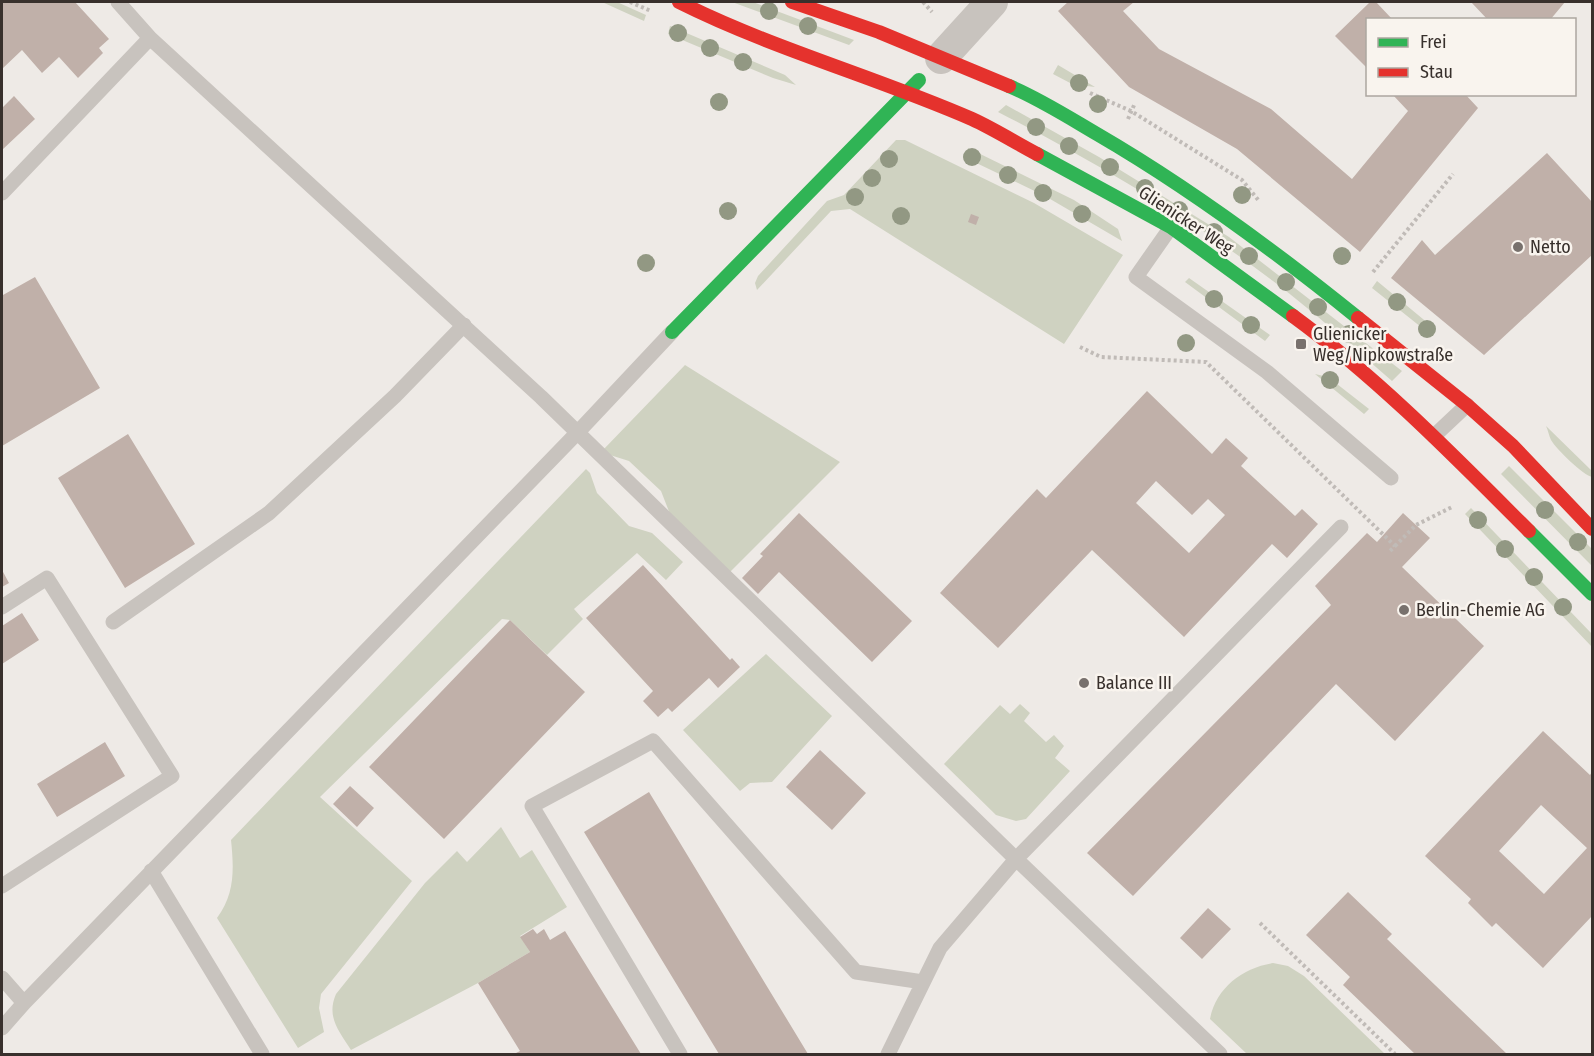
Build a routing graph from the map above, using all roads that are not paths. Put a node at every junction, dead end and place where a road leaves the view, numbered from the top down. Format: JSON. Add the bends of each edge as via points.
{"nodes":[{"id":1,"x":118,"y":2,"type":"edge"},
{"id":2,"x":679,"y":2,"type":"edge"},
{"id":3,"x":792,"y":2,"type":"edge"},
{"id":4,"x":992,"y":2,"type":"edge"},
{"id":5,"x":150,"y":38,"type":"junction"},
{"id":6,"x":934,"y":65,"type":"junction"},
{"id":7,"x":905,"y":94,"type":"junction"},
{"id":8,"x":2,"y":193,"type":"edge"},
{"id":9,"x":1171,"y":227,"type":"junction"},
{"id":10,"x":464,"y":325,"type":"junction"},
{"id":11,"x":672,"y":332,"type":"joint"},
{"id":12,"x":1467,"y":405,"type":"junction"},
{"id":13,"x":579,"y":432,"type":"junction"},
{"id":14,"x":1434,"y":436,"type":"junction"},
{"id":15,"x":1391,"y":478,"type":"dead end"},
{"id":16,"x":1589,"y":519,"type":"edge"},
{"id":17,"x":1341,"y":527,"type":"dead end"},
{"id":18,"x":1593,"y":594,"type":"edge"},
{"id":19,"x":2,"y":607,"type":"edge"},
{"id":20,"x":113,"y":622,"type":"dead end"},
{"id":21,"x":1016,"y":859,"type":"junction"},
{"id":22,"x":151,"y":871,"type":"junction"},
{"id":23,"x":2,"y":886,"type":"edge"},
{"id":24,"x":2,"y":978,"type":"edge"},
{"id":25,"x":923,"y":982,"type":"junction"},
{"id":26,"x":24,"y":1003,"type":"junction"},
{"id":27,"x":2,"y":1028,"type":"edge"},
{"id":28,"x":262,"y":1054,"type":"edge"},
{"id":29,"x":680,"y":1054,"type":"edge"},
{"id":30,"x":888,"y":1054,"type":"edge"},
{"id":31,"x":1220,"y":1054,"type":"edge"}],
"edges":[{"from":1,"to":5,"type":"lane"},
{"from":2,"to":7,"type":"main road","name":"Glienicker Weg","via":[[717,21]]},
{"from":3,"to":6,"type":"main road","name":"Glienicker Weg","via":[[879,32]]},
{"from":4,"to":6,"type":"street"},
{"from":5,"to":8,"type":"lane"},
{"from":5,"to":10,"type":"lane"},
{"from":6,"to":7,"type":"main road"},
{"from":6,"to":12,"type":"main road","name":"Glienicker Weg","via":[[1028,94],[1196,195],[1302,273]]},
{"from":7,"to":9,"type":"main road","name":"Glienicker Weg","via":[[974,120]]},
{"from":7,"to":11,"type":"main road"},
{"from":9,"to":14,"type":"main road","name":"Glienicker Weg","via":[[1301,322]]},
{"from":9,"to":15,"type":"lane","via":[[1136,277],[1267,372]]},
{"from":10,"to":13,"type":"lane"},
{"from":10,"to":20,"type":"lane","via":[[395,396],[269,513]]},
{"from":11,"to":13,"type":"lane"},
{"from":12,"to":14,"type":"lane"},
{"from":12,"to":16,"type":"main road","name":"Glienicker Weg"},
{"from":13,"to":21,"type":"lane"},
{"from":13,"to":22,"type":"lane"},
{"from":14,"to":18,"type":"main road","name":"Glienicker Weg"},
{"from":17,"to":21,"type":"lane"},
{"from":19,"to":23,"type":"lane","via":[[48,578],[172,776]]},
{"from":21,"to":25,"type":"lane","via":[[940,948]]},
{"from":21,"to":31,"type":"lane"},
{"from":22,"to":26,"type":"lane"},
{"from":22,"to":28,"type":"lane"},
{"from":24,"to":26,"type":"lane"},
{"from":25,"to":29,"type":"lane","via":[[856,972],[653,741],[532,806]]},
{"from":25,"to":30,"type":"lane"},
{"from":26,"to":27,"type":"lane"}]}
